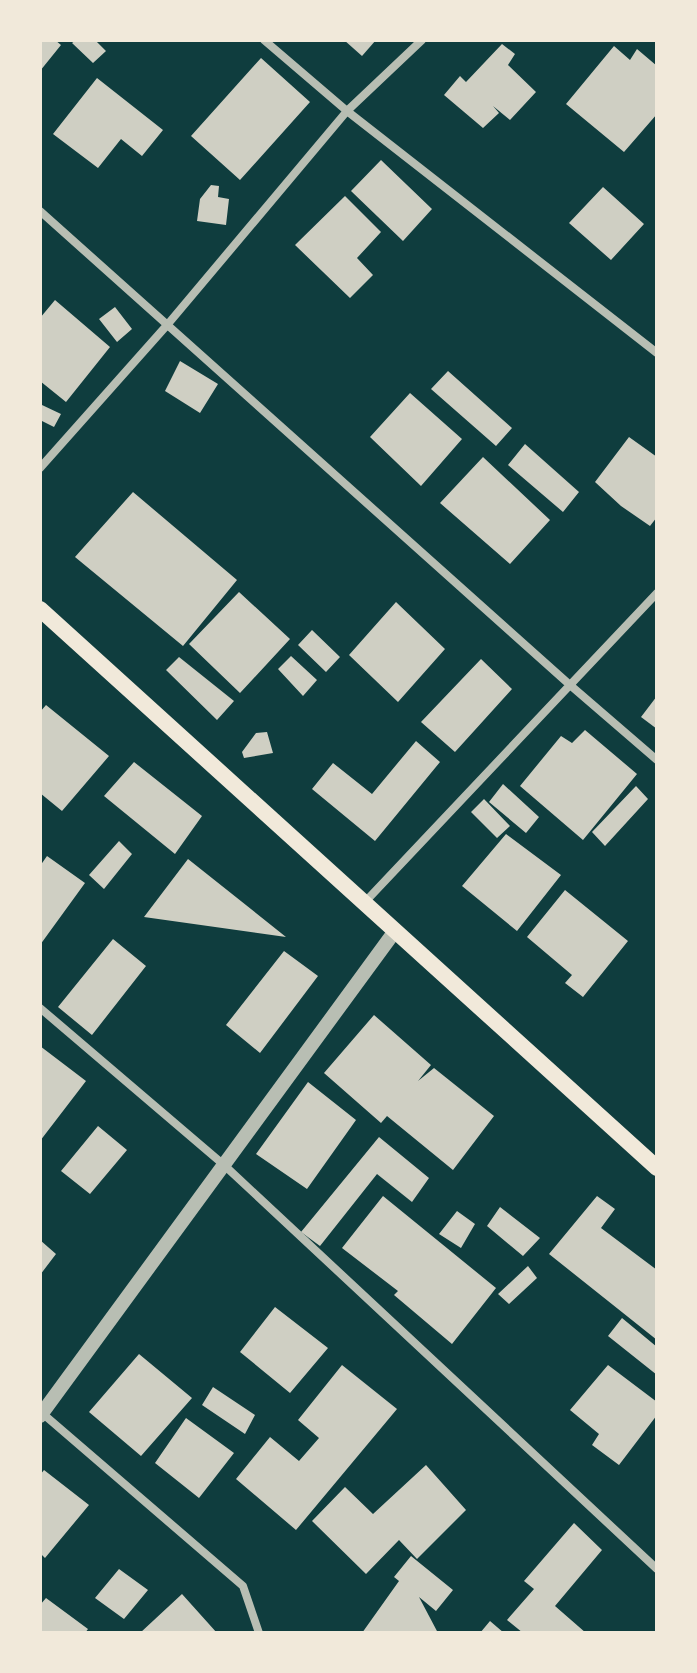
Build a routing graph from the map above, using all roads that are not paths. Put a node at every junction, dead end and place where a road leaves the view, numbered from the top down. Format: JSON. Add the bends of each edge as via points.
{"nodes":[{"id":1,"x":264,"y":40,"type":"edge"},
{"id":2,"x":422,"y":40,"type":"edge"},
{"id":3,"x":347,"y":111,"type":"junction"},
{"id":4,"x":40,"y":211,"type":"edge"},
{"id":5,"x":168,"y":324,"type":"junction"},
{"id":6,"x":657,"y":353,"type":"edge"},
{"id":7,"x":40,"y":468,"type":"edge"},
{"id":8,"x":657,"y":593,"type":"edge"},
{"id":9,"x":40,"y":609,"type":"edge"},
{"id":10,"x":570,"y":685,"type":"junction"},
{"id":11,"x":657,"y":760,"type":"edge"},
{"id":12,"x":364,"y":903,"type":"junction"},
{"id":13,"x":395,"y":931,"type":"junction"},
{"id":14,"x":40,"y":1008,"type":"edge"},
{"id":15,"x":224,"y":1165,"type":"junction"},
{"id":16,"x":657,"y":1168,"type":"edge"},
{"id":17,"x":41,"y":1413,"type":"edge"},
{"id":18,"x":657,"y":1569,"type":"edge"},
{"id":19,"x":259,"y":1633,"type":"edge"}],
"edges":[{"from":1,"to":3,"type":"street"},
{"from":2,"to":3,"type":"street"},
{"from":3,"to":5,"type":"street"},
{"from":3,"to":6,"type":"street"},
{"from":4,"to":5,"type":"street"},
{"from":5,"to":7,"type":"street"},
{"from":5,"to":10,"type":"street"},
{"from":8,"to":10,"type":"street"},
{"from":9,"to":12,"type":"main road"},
{"from":10,"to":11,"type":"street"},
{"from":10,"to":12,"type":"street"},
{"from":12,"to":13,"type":"main road"},
{"from":13,"to":15,"type":"street"},
{"from":13,"to":16,"type":"main road"},
{"from":14,"to":15,"type":"street"},
{"from":15,"to":17,"type":"street"},
{"from":15,"to":18,"type":"street"},
{"from":17,"to":19,"type":"street","via":[[243,1586]]}]}
